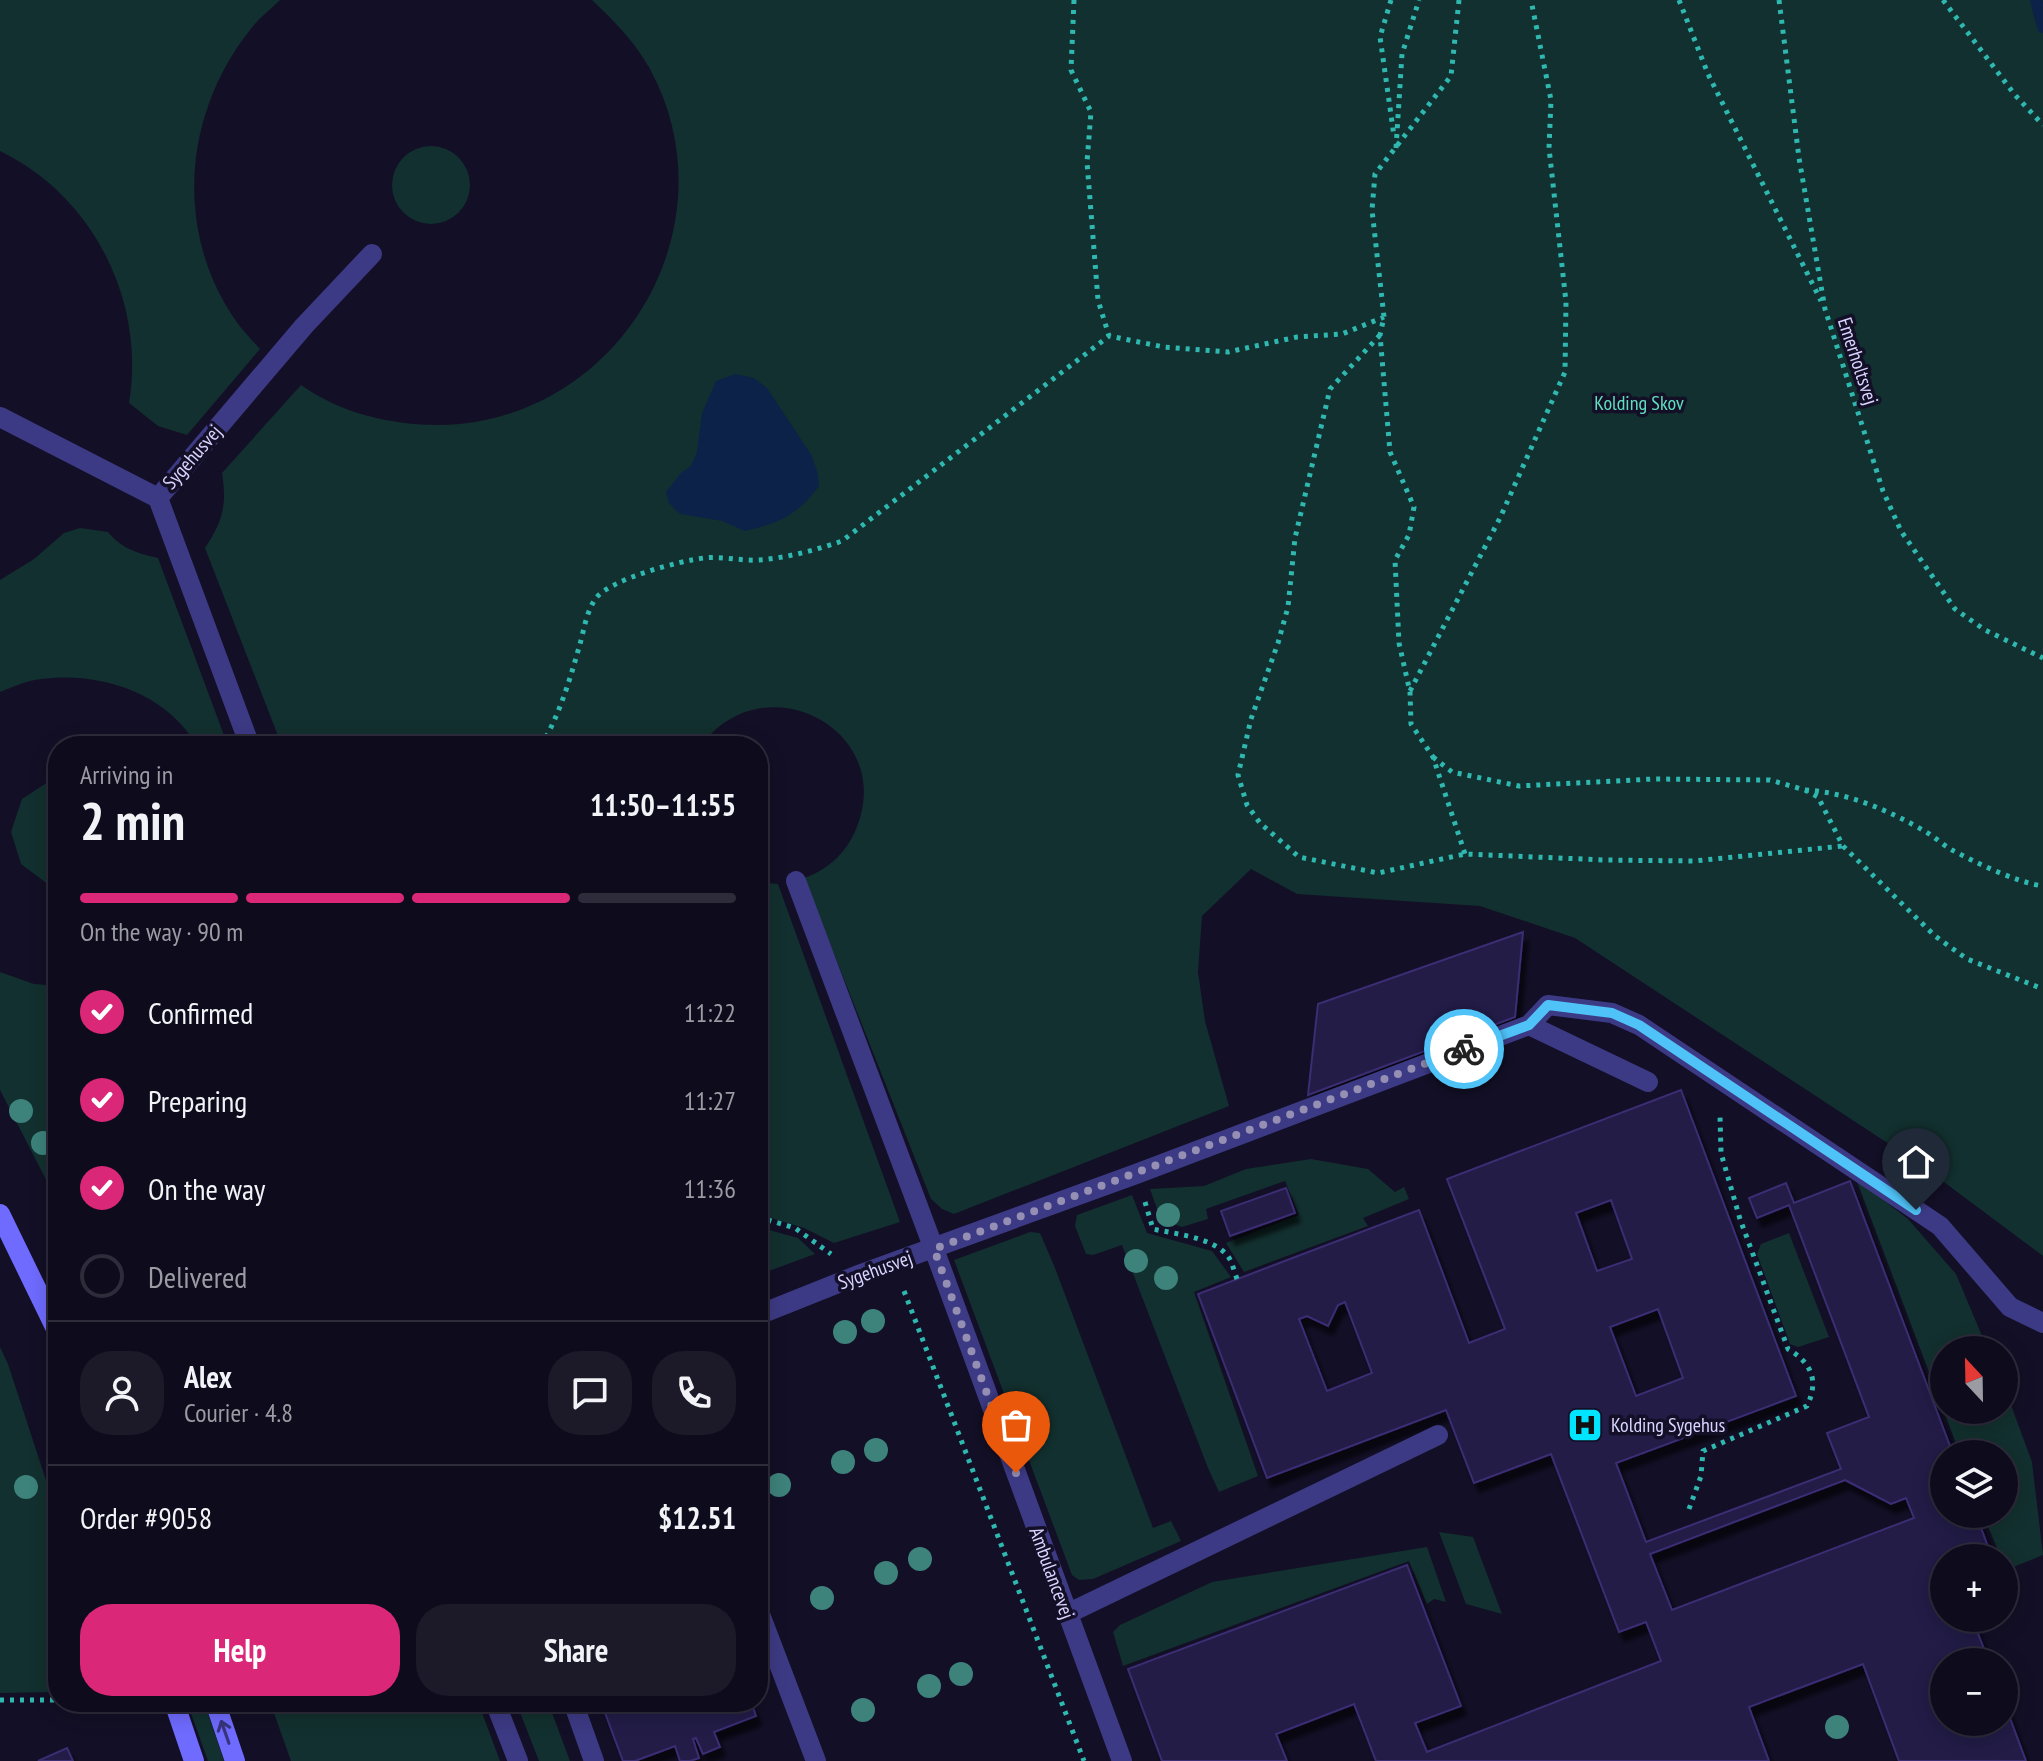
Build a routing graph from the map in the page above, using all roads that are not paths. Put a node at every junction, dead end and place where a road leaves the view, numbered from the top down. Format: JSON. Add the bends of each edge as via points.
{"nodes":[{"id":1,"x":372,"y":254,"type":"dead end"},
{"id":2,"x":0,"y":417,"type":"edge"},
{"id":3,"x":158,"y":498,"type":"junction"},
{"id":4,"x":246,"y":736,"type":"edge"},
{"id":5,"x":796,"y":881,"type":"dead end"},
{"id":6,"x":1529,"y":1025,"type":"junction"},
{"id":7,"x":1648,"y":1082,"type":"dead end"},
{"id":8,"x":0,"y":1214,"type":"edge"},
{"id":9,"x":934,"y":1249,"type":"junction"},
{"id":10,"x":768,"y":1311,"type":"edge"},
{"id":11,"x":48,"y":1312,"type":"edge"},
{"id":12,"x":2043,"y":1323,"type":"edge"},
{"id":13,"x":1438,"y":1435,"type":"dead end"},
{"id":14,"x":1067,"y":1614,"type":"junction"},
{"id":15,"x":768,"y":1635,"type":"edge"},
{"id":16,"x":177,"y":1712,"type":"edge"},
{"id":17,"x":218,"y":1712,"type":"edge"},
{"id":18,"x":499,"y":1712,"type":"edge"},
{"id":19,"x":577,"y":1712,"type":"edge"},
{"id":20,"x":194,"y":1761,"type":"edge"},
{"id":21,"x":235,"y":1761,"type":"edge"},
{"id":22,"x":518,"y":1761,"type":"edge"},
{"id":23,"x":594,"y":1761,"type":"edge"},
{"id":24,"x":816,"y":1761,"type":"edge"},
{"id":25,"x":1122,"y":1761,"type":"edge"}],
"edges":[{"from":1,"to":3,"type":"lane","name":"Sygehusvej"},
{"from":2,"to":3,"type":"lane"},
{"from":3,"to":4,"type":"lane","name":"Sygehusvej"},
{"from":5,"to":9,"type":"lane","name":"Ambulancevej"},
{"from":6,"to":7,"type":"lane"},
{"from":6,"to":9,"type":"lane","name":"Sygehusvej"},
{"from":6,"to":12,"type":"lane","name":"Sygehusvej","via":[[1548,1005],[1612,1013],[1639,1025],[1940,1226],[2010,1307]]},
{"from":8,"to":11,"type":"street"},
{"from":9,"to":10,"type":"lane","name":"Sygehusvej"},
{"from":9,"to":14,"type":"lane","name":"Ambulancevej"},
{"from":13,"to":14,"type":"lane"},
{"from":14,"to":25,"type":"lane","name":"Ambulancevej"},
{"from":15,"to":24,"type":"lane"},
{"from":16,"to":20,"type":"street"},
{"from":21,"to":17,"type":"street","one_way":true},
{"from":18,"to":22,"type":"lane"},
{"from":19,"to":23,"type":"lane"}]}
